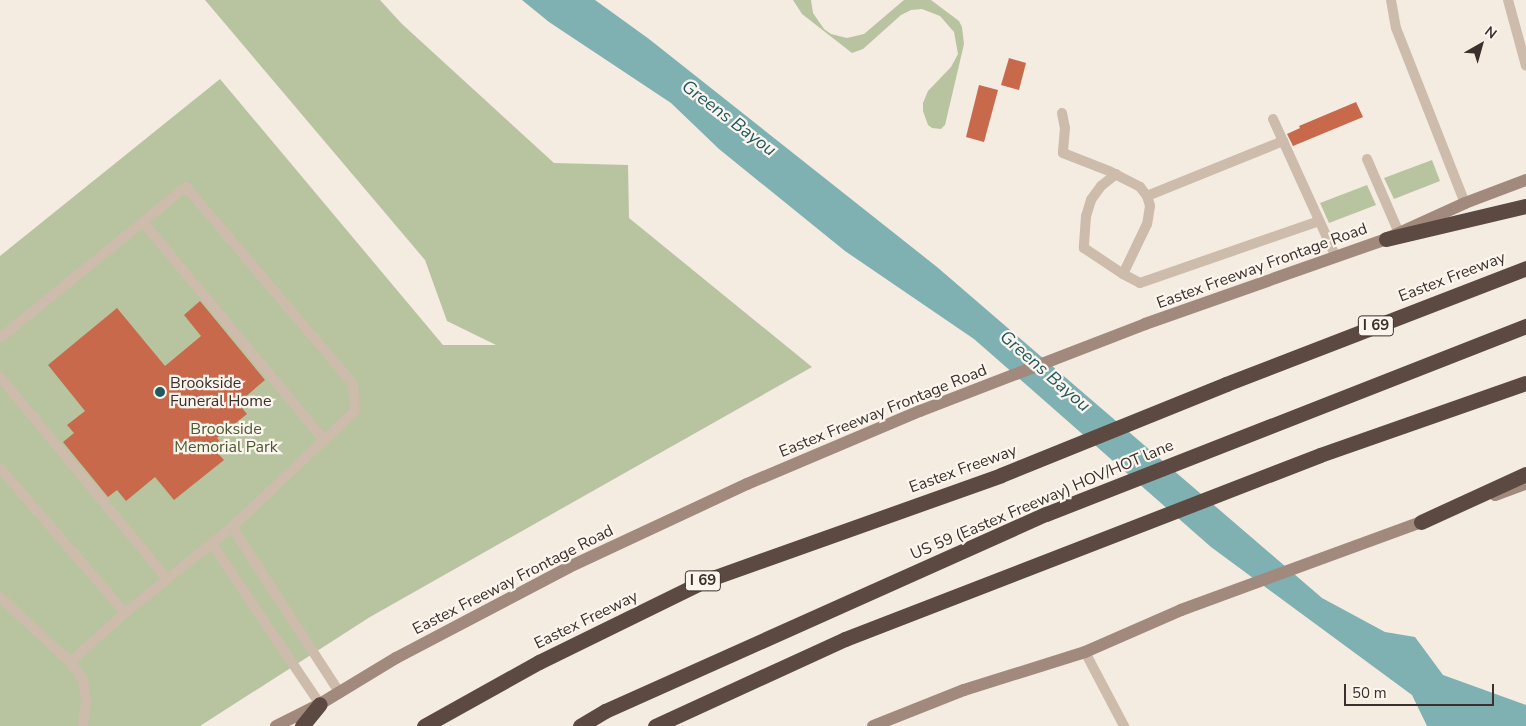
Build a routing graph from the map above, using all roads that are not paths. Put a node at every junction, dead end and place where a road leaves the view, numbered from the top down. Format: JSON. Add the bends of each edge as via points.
{"nodes":[{"id":1,"x":1391,"y":0,"type":"edge"},
{"id":2,"x":1508,"y":0,"type":"edge"},
{"id":3,"x":1524,"y":51,"type":"edge"},
{"id":4,"x":1526,"y":66,"type":"edge"},
{"id":5,"x":1062,"y":112,"type":"dead end"},
{"id":6,"x":1273,"y":119,"type":"dead end"},
{"id":7,"x":1283,"y":141,"type":"junction"},
{"id":8,"x":1367,"y":159,"type":"dead end"},
{"id":9,"x":1116,"y":174,"type":"junction"},
{"id":10,"x":1526,"y":180,"type":"edge"},
{"id":11,"x":1147,"y":196,"type":"junction"},
{"id":12,"x":1465,"y":203,"type":"junction"},
{"id":13,"x":1526,"y":206,"type":"edge"},
{"id":14,"x":1319,"y":221,"type":"junction"},
{"id":15,"x":143,"y":222,"type":"junction"},
{"id":16,"x":1392,"y":236,"type":"junction"},
{"id":17,"x":1336,"y":257,"type":"junction"},
{"id":18,"x":1526,"y":268,"type":"edge"},
{"id":19,"x":1122,"y":274,"type":"junction"},
{"id":20,"x":1526,"y":326,"type":"edge"},
{"id":21,"x":0,"y":338,"type":"edge"},
{"id":22,"x":0,"y":377,"type":"edge"},
{"id":23,"x":1526,"y":383,"type":"edge"},
{"id":24,"x":324,"y":440,"type":"junction"},
{"id":25,"x":0,"y":468,"type":"edge"},
{"id":26,"x":1526,"y":474,"type":"edge"},
{"id":27,"x":1526,"y":484,"type":"edge"},
{"id":28,"x":1421,"y":522,"type":"junction"},
{"id":29,"x":232,"y":527,"type":"junction"},
{"id":30,"x":212,"y":544,"type":"junction"},
{"id":31,"x":168,"y":578,"type":"junction"},
{"id":32,"x":0,"y":598,"type":"edge"},
{"id":33,"x":125,"y":613,"type":"junction"},
{"id":34,"x":1085,"y":652,"type":"junction"},
{"id":35,"x":70,"y":662,"type":"junction"},
{"id":36,"x":340,"y":693,"type":"junction"},
{"id":37,"x":320,"y":704,"type":"junction"},
{"id":38,"x":83,"y":726,"type":"edge"},
{"id":39,"x":276,"y":726,"type":"edge"},
{"id":40,"x":302,"y":726,"type":"edge"},
{"id":41,"x":424,"y":726,"type":"edge"},
{"id":42,"x":580,"y":726,"type":"edge"},
{"id":43,"x":655,"y":726,"type":"edge"},
{"id":44,"x":873,"y":726,"type":"edge"},
{"id":45,"x":1124,"y":726,"type":"edge"}],
"edges":[{"from":1,"to":12,"type":"lane","via":[[1396,28]]},
{"from":2,"to":3,"type":"lane"},
{"from":3,"to":4,"type":"lane"},
{"from":5,"to":9,"type":"lane","via":[[1065,128],[1063,153]]},
{"from":6,"to":7,"type":"lane"},
{"from":7,"to":11,"type":"lane"},
{"from":7,"to":14,"type":"lane"},
{"from":8,"to":16,"type":"lane"},
{"from":9,"to":11,"type":"lane","via":[[1140,186]]},
{"from":9,"to":19,"type":"lane","via":[[1091,200],[1086,216],[1084,248]]},
{"from":10,"to":12,"type":"main road","name":"Eastex Freeway Frontage Road"},
{"from":11,"to":19,"type":"lane","via":[[1150,206],[1147,224]]},
{"from":12,"to":16,"type":"main road","name":"Eastex Freeway Frontage Road"},
{"from":13,"to":16,"type":"highway"},
{"from":14,"to":17,"type":"lane"},
{"from":14,"to":19,"type":"lane","via":[[1140,283]]},
{"from":15,"to":21,"type":"lane"},
{"from":15,"to":24,"type":"lane"},
{"from":15,"to":24,"type":"lane","via":[[186,187],[353,384],[355,411]]},
{"from":16,"to":17,"type":"main road","name":"Eastex Freeway Frontage Road"},
{"from":17,"to":36,"type":"main road","name":"Eastex Freeway Frontage Road","via":[[1145,324],[920,411],[747,484],[570,567],[396,658]]},
{"from":18,"to":41,"type":"highway","name":"Eastex Freeway","number":"I 69","via":[[1000,476],[704,581],[539,662]]},
{"from":20,"to":42,"type":"highway","name":"US 59 (Eastex Freeway) HOV/HOT lane","via":[[1046,514],[614,707]]},
{"from":22,"to":31,"type":"lane"},
{"from":23,"to":43,"type":"highway","via":[[1320,455],[845,639]]},
{"from":24,"to":29,"type":"lane"},
{"from":25,"to":33,"type":"lane"},
{"from":26,"to":28,"type":"highway"},
{"from":27,"to":28,"type":"main road"},
{"from":28,"to":34,"type":"main road","via":[[1181,610]]},
{"from":29,"to":30,"type":"lane"},
{"from":29,"to":36,"type":"lane"},
{"from":30,"to":31,"type":"lane"},
{"from":30,"to":37,"type":"lane"},
{"from":31,"to":33,"type":"lane"},
{"from":32,"to":35,"type":"lane"},
{"from":33,"to":35,"type":"lane"},
{"from":34,"to":44,"type":"main road","via":[[964,690]]},
{"from":34,"to":45,"type":"lane"},
{"from":35,"to":38,"type":"lane","via":[[83,680],[86,701]]},
{"from":36,"to":37,"type":"main road","name":"Eastex Freeway Frontage Road"},
{"from":37,"to":39,"type":"main road","name":"Eastex Freeway Frontage Road"},
{"from":37,"to":40,"type":"highway"}]}
